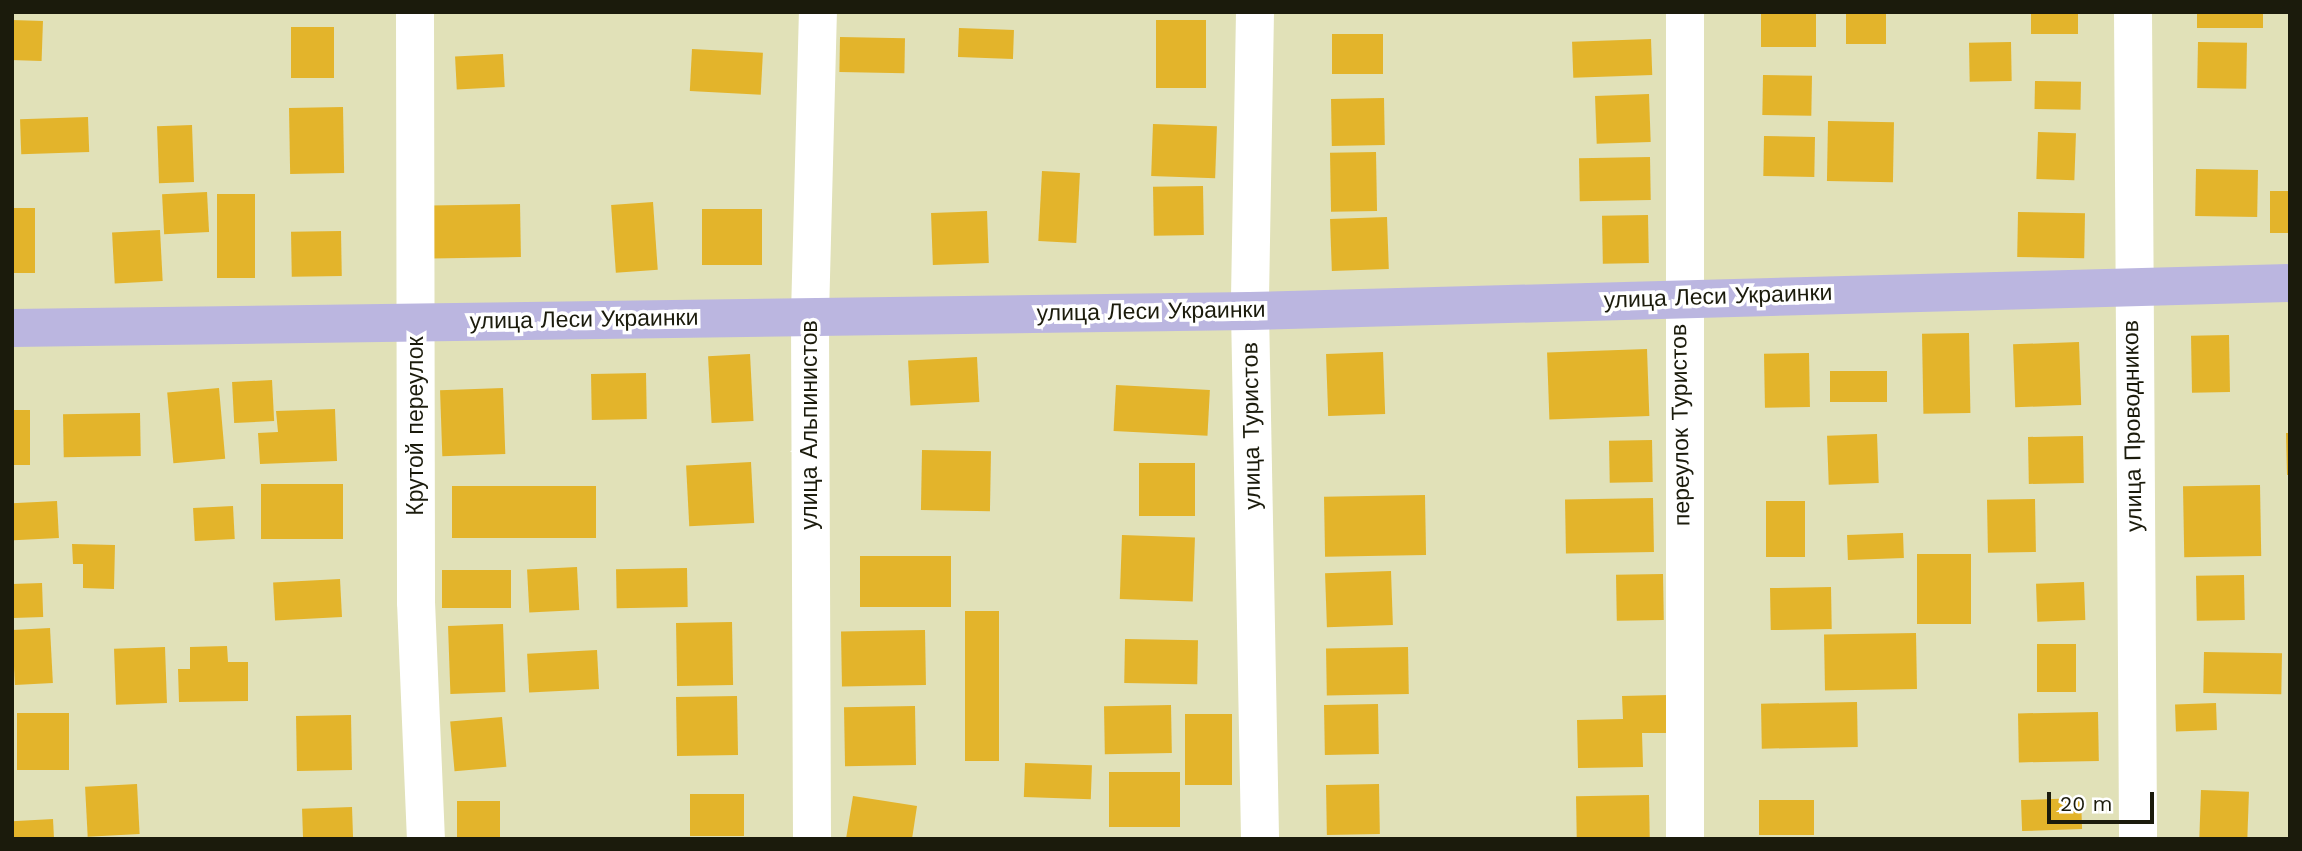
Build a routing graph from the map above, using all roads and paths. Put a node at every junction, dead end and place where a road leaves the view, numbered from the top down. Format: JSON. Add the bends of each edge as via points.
{"nodes":[{"id":1,"x":415,"y":12,"type":"edge"},
{"id":2,"x":818,"y":12,"type":"edge"},
{"id":3,"x":1255,"y":12,"type":"edge"},
{"id":4,"x":1685,"y":12,"type":"edge"},
{"id":5,"x":2133,"y":12,"type":"edge"},
{"id":6,"x":2290,"y":283,"type":"edge"},
{"id":7,"x":2131,"y":287,"type":"junction"},
{"id":8,"x":1680,"y":298,"type":"junction"},
{"id":9,"x":1250,"y":311,"type":"junction"},
{"id":10,"x":810,"y":315,"type":"junction"},
{"id":11,"x":417,"y":323,"type":"junction"},
{"id":12,"x":12,"y":328,"type":"edge"},
{"id":13,"x":426,"y":839,"type":"edge"},
{"id":14,"x":812,"y":839,"type":"edge"},
{"id":15,"x":1260,"y":839,"type":"edge"},
{"id":16,"x":1685,"y":839,"type":"edge"},
{"id":17,"x":2138,"y":839,"type":"edge"}],
"edges":[{"from":1,"to":11,"type":"street","name":"Крутой переулок"},
{"from":2,"to":10,"type":"street","name":"улица Альпинистов"},
{"from":3,"to":9,"type":"street","name":"улица Туристов"},
{"from":4,"to":8,"type":"street","name":"переулок Туристов"},
{"from":5,"to":7,"type":"street","name":"улица Проводников"},
{"from":6,"to":7,"type":"main road","name":"улица Леси Украинки"},
{"from":7,"to":8,"type":"main road","name":"улица Леси Украинки"},
{"from":7,"to":17,"type":"street","name":"улица Проводников"},
{"from":8,"to":9,"type":"main road","name":"улица Леси Украинки"},
{"from":8,"to":16,"type":"street","name":"переулок Туристов"},
{"from":9,"to":10,"type":"main road","name":"улица Леси Украинки"},
{"from":9,"to":15,"type":"street","name":"улица Туристов"},
{"from":10,"to":11,"type":"main road","name":"улица Леси Украинки"},
{"from":10,"to":14,"type":"street","name":"улица Альпинистов"},
{"from":11,"to":12,"type":"main road","name":"улица Леси Украинки"},
{"from":11,"to":13,"type":"street","name":"Крутой переулок","via":[[416,602]]}]}
